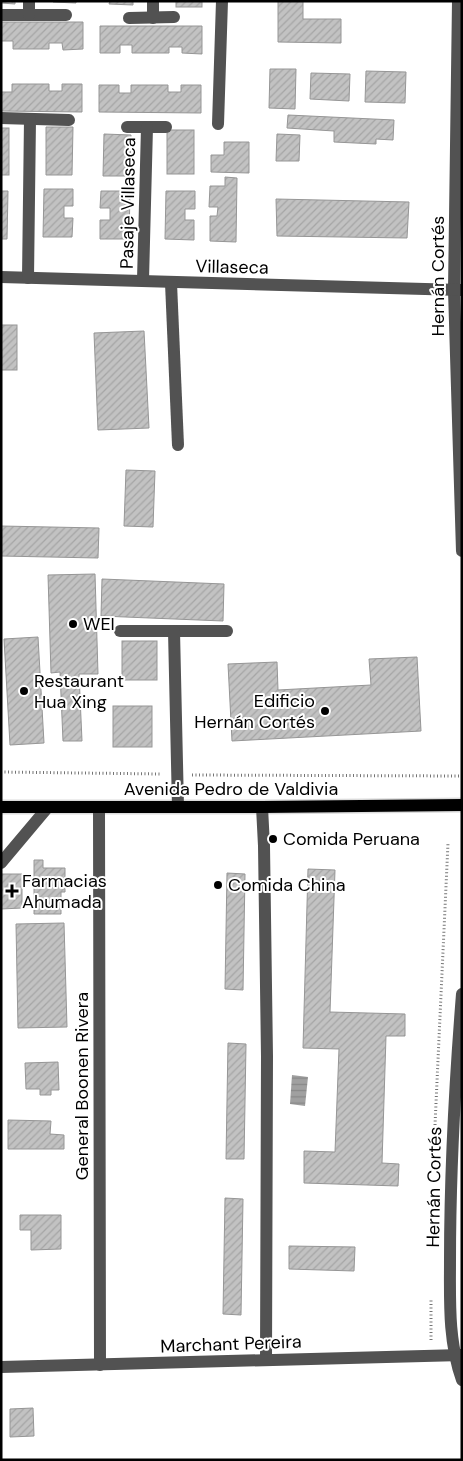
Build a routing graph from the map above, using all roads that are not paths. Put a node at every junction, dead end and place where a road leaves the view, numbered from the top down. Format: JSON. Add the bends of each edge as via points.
{"nodes":[{"id":1,"x":29,"y":1,"type":"edge"},
{"id":2,"x":153,"y":1,"type":"edge"},
{"id":3,"x":222,"y":1,"type":"edge"},
{"id":4,"x":458,"y":1,"type":"edge"},
{"id":5,"x":1,"y":15,"type":"edge"},
{"id":6,"x":29,"y":15,"type":"junction"},
{"id":7,"x":66,"y":15,"type":"dead end"},
{"id":8,"x":174,"y":17,"type":"dead end"},
{"id":9,"x":129,"y":18,"type":"dead end"},
{"id":10,"x":153,"y":18,"type":"junction"},
{"id":11,"x":1,"y":118,"type":"edge"},
{"id":12,"x":30,"y":119,"type":"junction"},
{"id":13,"x":69,"y":120,"type":"dead end"},
{"id":14,"x":218,"y":124,"type":"dead end"},
{"id":15,"x":127,"y":127,"type":"dead end"},
{"id":16,"x":146,"y":127,"type":"junction"},
{"id":17,"x":166,"y":127,"type":"dead end"},
{"id":18,"x":1,"y":277,"type":"edge"},
{"id":19,"x":28,"y":278,"type":"junction"},
{"id":20,"x":144,"y":280,"type":"junction"},
{"id":21,"x":171,"y":283,"type":"junction"},
{"id":22,"x":458,"y":290,"type":"edge"},
{"id":23,"x":178,"y":445,"type":"dead end"},
{"id":24,"x":462,"y":551,"type":"edge"},
{"id":25,"x":120,"y":631,"type":"dead end"},
{"id":26,"x":174,"y":631,"type":"junction"},
{"id":27,"x":227,"y":632,"type":"dead end"},
{"id":28,"x":462,"y":805,"type":"edge"},
{"id":29,"x":1,"y":806,"type":"edge"},
{"id":30,"x":48,"y":807,"type":"junction"},
{"id":31,"x":178,"y":807,"type":"junction"},
{"id":32,"x":262,"y":807,"type":"junction"},
{"id":33,"x":99,"y":808,"type":"junction"},
{"id":34,"x":1,"y":863,"type":"edge"},
{"id":35,"x":462,"y":994,"type":"edge"},
{"id":36,"x":458,"y":1355,"type":"edge"},
{"id":37,"x":266,"y":1360,"type":"junction"},
{"id":38,"x":100,"y":1365,"type":"junction"},
{"id":39,"x":1,"y":1368,"type":"edge"},
{"id":40,"x":462,"y":1380,"type":"edge"}],
"edges":[{"from":1,"to":6,"type":"street"},
{"from":2,"to":10,"type":"street"},
{"from":3,"to":14,"type":"street"},
{"from":4,"to":22,"type":"street","name":"Hernán Cortés"},
{"from":5,"to":6,"type":"street"},
{"from":6,"to":7,"type":"street"},
{"from":8,"to":10,"type":"street"},
{"from":9,"to":10,"type":"street"},
{"from":11,"to":12,"type":"street"},
{"from":12,"to":13,"type":"street"},
{"from":12,"to":19,"type":"street"},
{"from":15,"to":16,"type":"street","name":"Pasaje Villaseca"},
{"from":16,"to":17,"type":"street","name":"Pasaje Villaseca"},
{"from":16,"to":20,"type":"street","name":"Pasaje Villaseca"},
{"from":18,"to":19,"type":"street","name":"Villaseca"},
{"from":19,"to":20,"type":"street","name":"Villaseca"},
{"from":20,"to":21,"type":"street","name":"Villaseca"},
{"from":21,"to":22,"type":"street","name":"Villaseca"},
{"from":21,"to":23,"type":"street"},
{"from":22,"to":24,"type":"street","name":"Hernán Cortés"},
{"from":25,"to":26,"type":"street"},
{"from":26,"to":27,"type":"street"},
{"from":26,"to":31,"type":"street"},
{"from":28,"to":32,"type":"main road","name":"Avenida Pedro de Valdivia"},
{"from":29,"to":30,"type":"main road","name":"Avenida Pedro de Valdivia"},
{"from":30,"to":33,"type":"main road","name":"Avenida Pedro de Valdivia"},
{"from":30,"to":34,"type":"street"},
{"from":31,"to":32,"type":"main road","name":"Avenida Pedro de Valdivia"},
{"from":31,"to":33,"type":"main road","name":"Avenida Pedro de Valdivia"},
{"from":32,"to":37,"type":"street","via":[[268,1056]]},
{"from":33,"to":38,"type":"street","name":"General Boonen Rivera"},
{"from":35,"to":36,"type":"street","name":"Hernán Cortés","via":[[450,1233],[450,1316]]},
{"from":36,"to":37,"type":"street","name":"Marchant Pereira"},
{"from":36,"to":40,"type":"street","name":"Hernán Cortés"},
{"from":37,"to":38,"type":"street","name":"Marchant Pereira"},
{"from":38,"to":39,"type":"street","name":"Marchant Pereira"}]}
